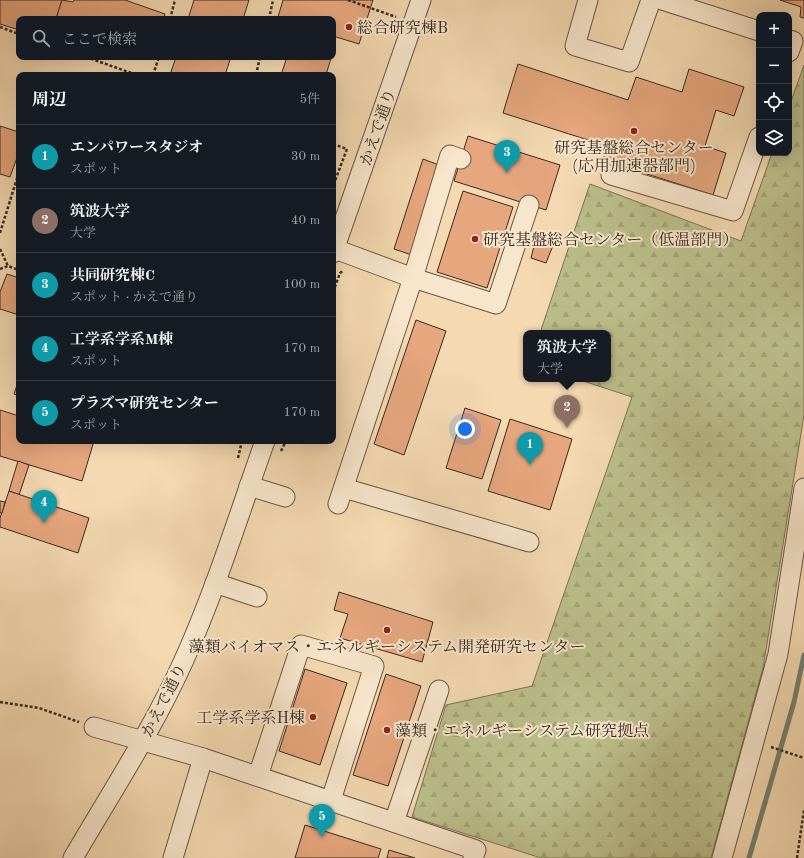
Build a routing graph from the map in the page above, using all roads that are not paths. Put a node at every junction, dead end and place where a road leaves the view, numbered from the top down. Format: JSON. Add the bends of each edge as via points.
{"nodes":[{"id":1,"x":421,"y":0,"type":"edge"},
{"id":2,"x":588,"y":0,"type":"edge"},
{"id":3,"x":651,"y":0,"type":"edge"},
{"id":4,"x":662,"y":0,"type":"edge"},
{"id":5,"x":756,"y":30,"type":"edge"},
{"id":6,"x":756,"y":146,"type":"edge"},
{"id":7,"x":461,"y":159,"type":"dead end"},
{"id":8,"x":611,"y":176,"type":"dead end"},
{"id":9,"x":529,"y":205,"type":"dead end"},
{"id":10,"x":336,"y":245,"type":"edge"},
{"id":11,"x":336,"y":252,"type":"edge"},
{"id":12,"x":413,"y":278,"type":"junction"},
{"id":13,"x":264,"y":444,"type":"edge"},
{"id":14,"x":249,"y":486,"type":"junction"},
{"id":15,"x":804,"y":488,"type":"edge"},
{"id":16,"x":285,"y":497,"type":"dead end"},
{"id":17,"x":529,"y":542,"type":"dead end"},
{"id":18,"x":215,"y":583,"type":"junction"},
{"id":19,"x":257,"y":597,"type":"dead end"},
{"id":20,"x":439,"y":690,"type":"dead end"},
{"id":21,"x":94,"y":727,"type":"road end"},
{"id":22,"x":142,"y":742,"type":"junction"},
{"id":23,"x":203,"y":758,"type":"junction"},
{"id":24,"x":258,"y":776,"type":"junction"},
{"id":25,"x":331,"y":800,"type":"junction"},
{"id":26,"x":394,"y":822,"type":"junction"},
{"id":27,"x":73,"y":858,"type":"edge"},
{"id":28,"x":173,"y":858,"type":"edge"},
{"id":29,"x":473,"y":858,"type":"edge"},
{"id":30,"x":722,"y":858,"type":"edge"}],
"edges":[{"from":1,"to":10,"type":"street","name":"かえで通り"},
{"from":2,"to":3,"type":"street","via":[[576,46],[629,62]]},
{"from":4,"to":5,"type":"street"},
{"from":6,"to":8,"type":"street","via":[[733,211]]},
{"from":7,"to":12,"type":"street","via":[[450,155]]},
{"from":9,"to":12,"type":"street","via":[[496,304]]},
{"from":11,"to":12,"type":"street"},
{"from":12,"to":17,"type":"street","via":[[341,496]]},
{"from":13,"to":14,"type":"street","name":"かえで通り"},
{"from":14,"to":16,"type":"street"},
{"from":14,"to":18,"type":"street","name":"かえで通り"},
{"from":15,"to":30,"type":"street","via":[[778,654]]},
{"from":18,"to":19,"type":"street"},
{"from":18,"to":22,"type":"street","name":"かえで通り","via":[[184,660]]},
{"from":20,"to":26,"type":"street"},
{"from":21,"to":22,"type":"street"},
{"from":22,"to":23,"type":"street"},
{"from":22,"to":27,"type":"street","name":"かえで通り"},
{"from":23,"to":24,"type":"street"},
{"from":23,"to":28,"type":"street"},
{"from":24,"to":25,"type":"street"},
{"from":24,"to":25,"type":"street","via":[[301,645],[374,666]]},
{"from":25,"to":26,"type":"street"},
{"from":26,"to":29,"type":"street","via":[[476,850]]}]}
